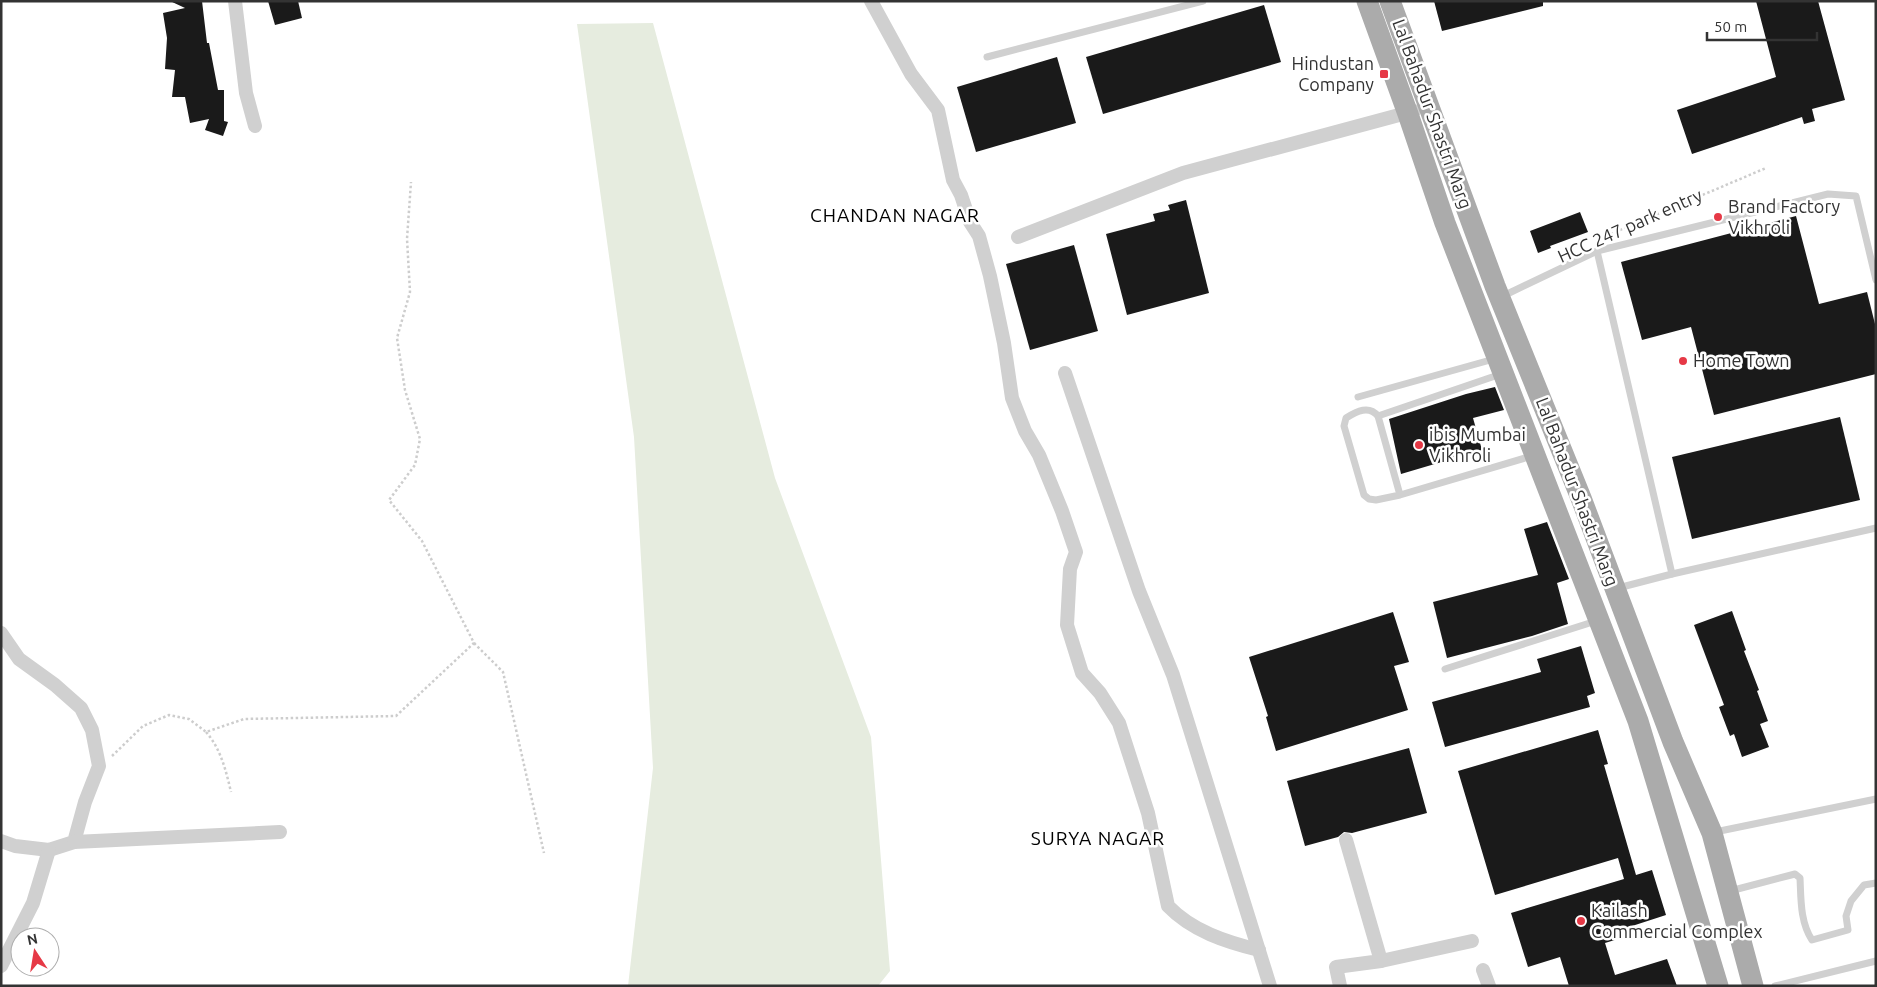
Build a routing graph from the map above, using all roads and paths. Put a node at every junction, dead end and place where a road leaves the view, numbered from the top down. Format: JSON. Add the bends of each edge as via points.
{"nodes":[{"id":1,"x":235,"y":1,"type":"edge"},
{"id":2,"x":871,"y":1,"type":"edge"},
{"id":3,"x":1203,"y":1,"type":"edge"},
{"id":4,"x":1367,"y":1,"type":"edge"},
{"id":5,"x":1390,"y":1,"type":"edge"},
{"id":6,"x":987,"y":56,"type":"dead end"},
{"id":7,"x":1429,"y":106,"type":"junction"},
{"id":8,"x":1408,"y":114,"type":"junction"},
{"id":9,"x":254,"y":126,"type":"dead end"},
{"id":10,"x":1766,"y":168,"type":"dead end"},
{"id":11,"x":411,"y":182,"type":"dead end"},
{"id":12,"x":1018,"y":237,"type":"dead end"},
{"id":13,"x":1604,"y":237,"type":"dead end"},
{"id":14,"x":1598,"y":252,"type":"junction"},
{"id":15,"x":1876,"y":280,"type":"edge"},
{"id":16,"x":1500,"y":298,"type":"junction"},
{"id":17,"x":1500,"y":366,"type":"junction"},
{"id":18,"x":1065,"y":373,"type":"dead end"},
{"id":19,"x":1535,"y":384,"type":"junction"},
{"id":20,"x":1511,"y":394,"type":"junction"},
{"id":21,"x":1358,"y":397,"type":"dead end"},
{"id":22,"x":1378,"y":416,"type":"junction"},
{"id":23,"x":1535,"y":455,"type":"junction"},
{"id":24,"x":1400,"y":495,"type":"junction"},
{"id":25,"x":1876,"y":528,"type":"edge"},
{"id":26,"x":1672,"y":574,"type":"junction"},
{"id":27,"x":1615,"y":589,"type":"junction"},
{"id":28,"x":1599,"y":620,"type":"junction"},
{"id":29,"x":1,"y":633,"type":"edge"},
{"id":30,"x":474,"y":643,"type":"junction"},
{"id":31,"x":1445,"y":669,"type":"dead end"},
{"id":32,"x":206,"y":732,"type":"junction"},
{"id":33,"x":99,"y":766,"type":"junction"},
{"id":34,"x":230,"y":792,"type":"dead end"},
{"id":35,"x":1876,"y":799,"type":"edge"},
{"id":36,"x":1700,"y":804,"type":"junction"},
{"id":37,"x":1665,"y":813,"type":"junction"},
{"id":38,"x":280,"y":832,"type":"dead end"},
{"id":39,"x":1712,"y":833,"type":"junction"},
{"id":40,"x":1346,"y":840,"type":"dead end"},
{"id":41,"x":1,"y":841,"type":"edge"},
{"id":42,"x":74,"y":842,"type":"junction"},
{"id":43,"x":49,"y":850,"type":"junction"},
{"id":44,"x":544,"y":853,"type":"dead end"},
{"id":45,"x":1876,"y":883,"type":"edge"},
{"id":46,"x":1728,"y":891,"type":"junction"},
{"id":47,"x":1472,"y":941,"type":"dead end"},
{"id":48,"x":1259,"y":950,"type":"junction"},
{"id":49,"x":1381,"y":960,"type":"junction"},
{"id":50,"x":1876,"y":961,"type":"edge"},
{"id":51,"x":1,"y":966,"type":"edge"},
{"id":52,"x":1483,"y":970,"type":"dead end"},
{"id":53,"x":1270,"y":986,"type":"edge"},
{"id":54,"x":1340,"y":986,"type":"edge"},
{"id":55,"x":1489,"y":986,"type":"edge"},
{"id":56,"x":1718,"y":986,"type":"edge"},
{"id":57,"x":1754,"y":986,"type":"edge"},
{"id":58,"x":1775,"y":986,"type":"edge"}],
"edges":[{"from":1,"to":9,"type":"street","via":[[246,93]]},
{"from":2,"to":48,"type":"street","via":[[911,74],[938,110],[954,180],[970,222],[979,236],[990,276],[1012,398],[1039,455],[1076,552],[1070,569],[1067,625],[1082,673],[1119,723],[1148,813],[1168,906],[1176,915],[1222,940]]},
{"from":3,"to":6,"type":"lane"},
{"from":4,"to":8,"type":"main road","name":"Lal Bahadur Shastri Marg"},
{"from":5,"to":7,"type":"main road","name":"Lal Bahadur Shastri Marg"},
{"from":7,"to":8,"type":"street"},
{"from":7,"to":16,"type":"main road","name":"Lal Bahadur Shastri Marg"},
{"from":8,"to":12,"type":"street","via":[[1182,173]]},
{"from":8,"to":17,"type":"main road","name":"Lal Bahadur Shastri Marg"},
{"from":10,"to":13,"type":"path","name":"HCC 247 park entry"},
{"from":11,"to":30,"type":"path","via":[[407,239],[410,292],[397,338],[405,390],[420,439],[415,465],[389,500],[422,541]]},
{"from":14,"to":15,"type":"lane","via":[[1828,194],[1856,196]]},
{"from":14,"to":16,"type":"lane"},
{"from":14,"to":26,"type":"lane"},
{"from":16,"to":19,"type":"main road","name":"Lal Bahadur Shastri Marg"},
{"from":17,"to":20,"type":"main road","name":"Lal Bahadur Shastri Marg"},
{"from":17,"to":21,"type":"lane"},
{"from":17,"to":22,"type":"lane"},
{"from":18,"to":48,"type":"street","via":[[1139,591],[1173,675]]},
{"from":19,"to":20,"type":"main road"},
{"from":19,"to":27,"type":"main road","name":"Lal Bahadur Shastri Marg"},
{"from":20,"to":23,"type":"main road","name":"Lal Bahadur Shastri Marg"},
{"from":22,"to":24,"type":"lane"},
{"from":22,"to":24,"type":"lane","via":[[1369,409],[1357,412],[1346,418],[1344,426],[1364,495],[1376,500]]},
{"from":23,"to":24,"type":"lane"},
{"from":23,"to":28,"type":"main road","name":"Lal Bahadur Shastri Marg"},
{"from":25,"to":26,"type":"lane"},
{"from":26,"to":27,"type":"lane"},
{"from":27,"to":36,"type":"main road","name":"Lal Bahadur Shastri Marg"},
{"from":28,"to":31,"type":"lane"},
{"from":28,"to":37,"type":"main road","name":"Lal Bahadur Shastri Marg","via":[[1638,721]]},
{"from":29,"to":33,"type":"street","via":[[19,659],[81,708],[92,730]]},
{"from":30,"to":32,"type":"path","via":[[396,716],[244,718]]},
{"from":30,"to":44,"type":"path","via":[[503,672]]},
{"from":32,"to":33,"type":"path","via":[[190,719],[169,716],[143,726]]},
{"from":32,"to":34,"type":"path","via":[[226,768]]},
{"from":33,"to":42,"type":"street"},
{"from":35,"to":39,"type":"lane"},
{"from":36,"to":37,"type":"main road"},
{"from":36,"to":39,"type":"main road","name":"Lal Bahadur Shastri Marg"},
{"from":37,"to":56,"type":"main road","name":"Lal Bahadur Shastri Marg"},
{"from":38,"to":42,"type":"street"},
{"from":39,"to":46,"type":"main road","name":"Lal Bahadur Shastri Marg"},
{"from":40,"to":49,"type":"street"},
{"from":41,"to":43,"type":"street"},
{"from":42,"to":43,"type":"street"},
{"from":43,"to":51,"type":"street","via":[[33,903]]},
{"from":45,"to":46,"type":"lane","via":[[1864,885],[1851,900],[1846,916],[1848,930],[1812,940],[1806,931],[1800,878],[1795,874]]},
{"from":46,"to":57,"type":"main road","name":"Lal Bahadur Shastri Marg"},
{"from":47,"to":49,"type":"street"},
{"from":48,"to":53,"type":"street"},
{"from":49,"to":54,"type":"street","via":[[1336,968]]},
{"from":50,"to":58,"type":"lane"},
{"from":52,"to":55,"type":"street"}]}
